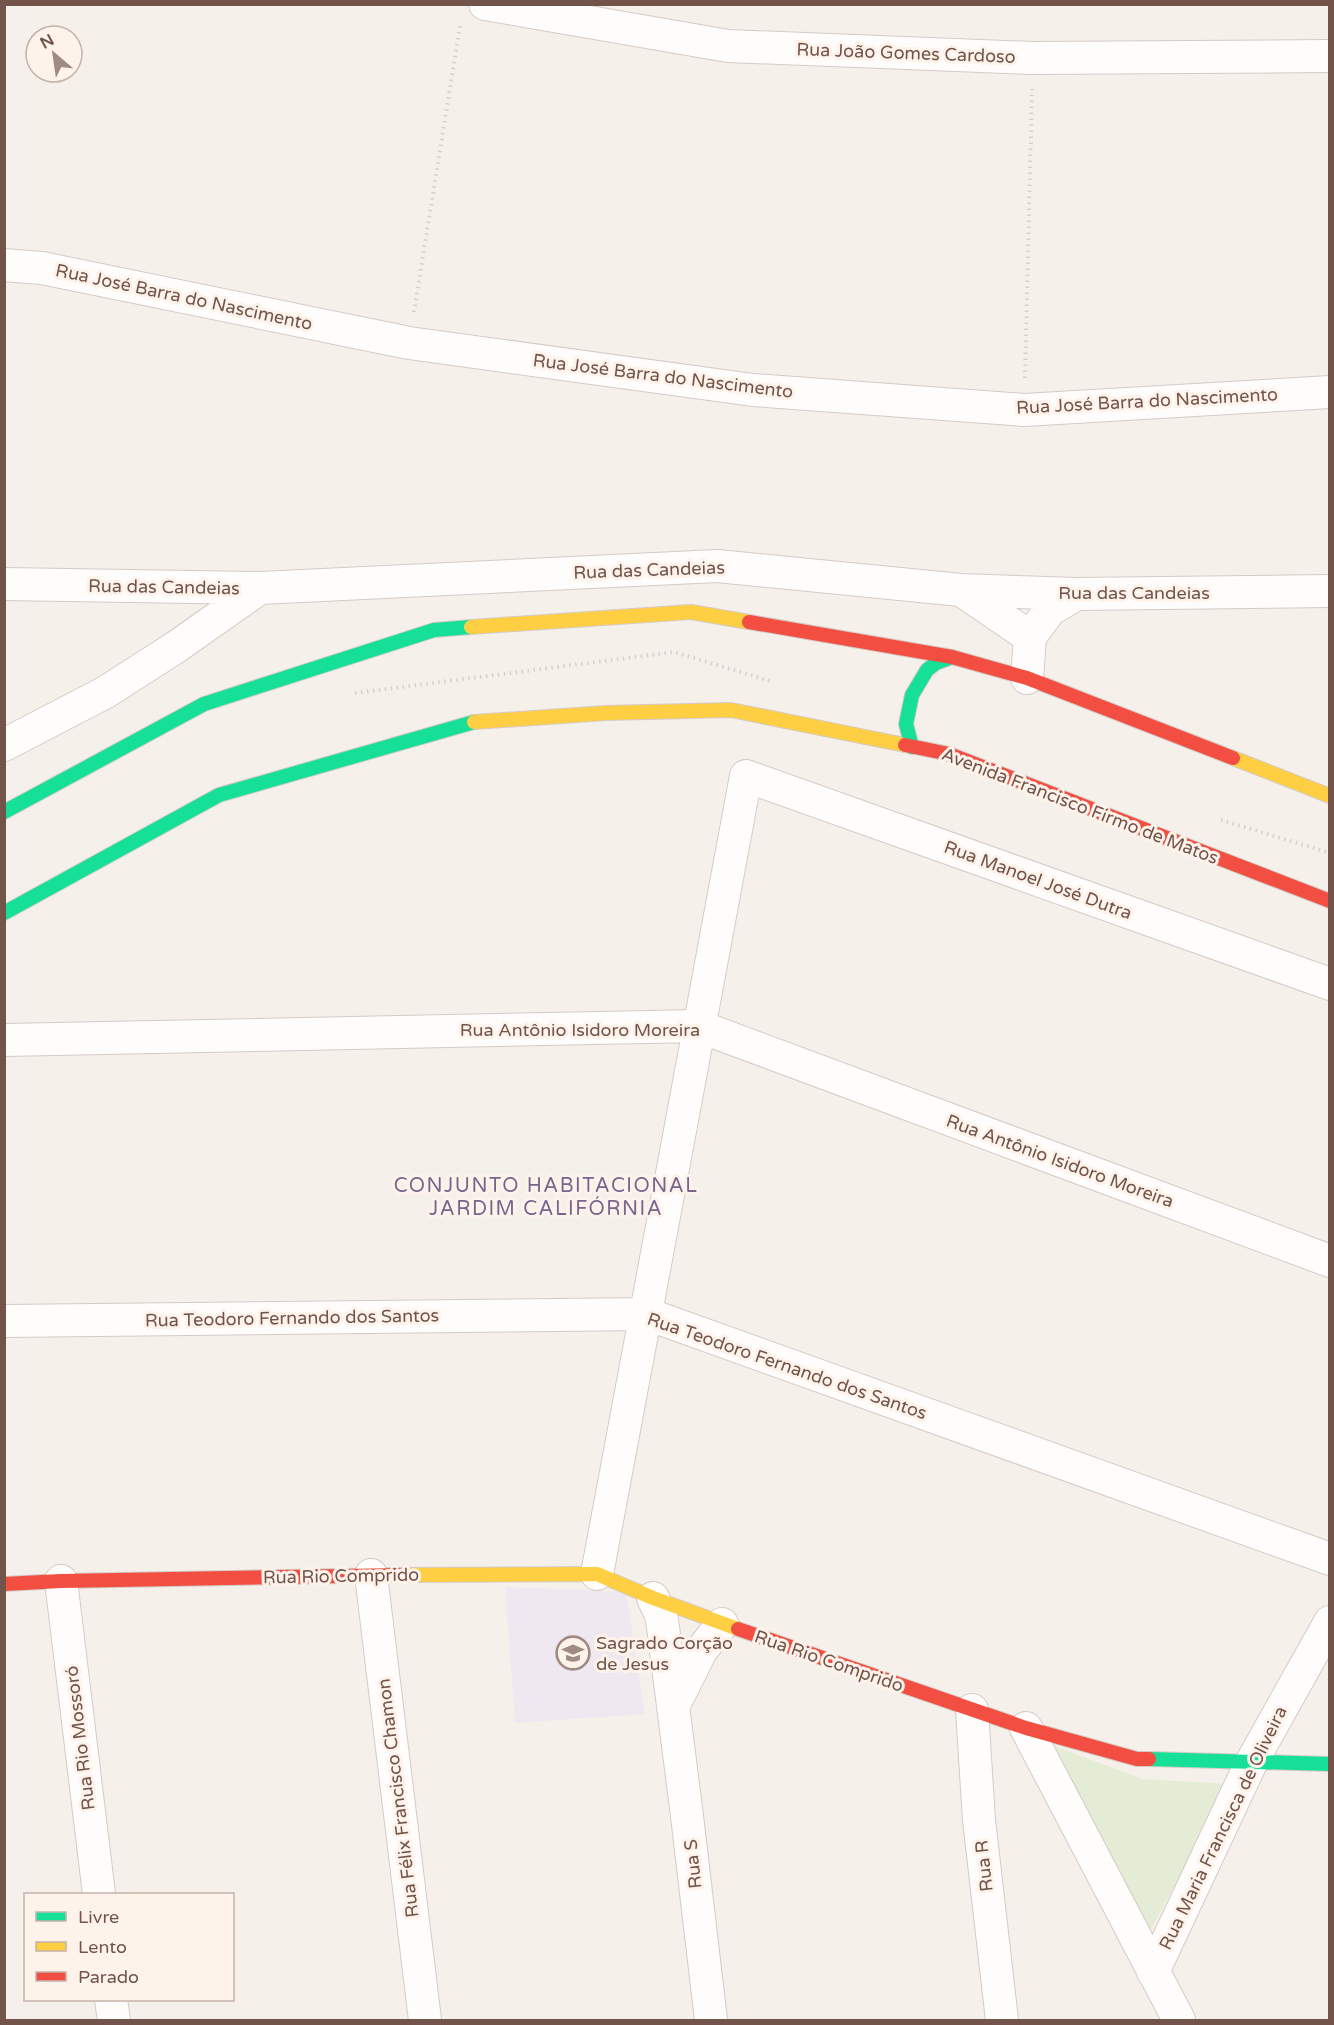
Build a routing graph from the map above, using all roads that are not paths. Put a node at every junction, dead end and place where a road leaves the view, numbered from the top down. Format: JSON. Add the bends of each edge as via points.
{"nodes":[{"id":1,"x":473,"y":10,"type":"edge"},
{"id":2,"x":1329,"y":56,"type":"edge"},
{"id":3,"x":4,"y":265,"type":"edge"},
{"id":4,"x":1329,"y":392,"type":"edge"},
{"id":5,"x":4,"y":584,"type":"edge"},
{"id":6,"x":260,"y":588,"type":"junction"},
{"id":7,"x":961,"y":590,"type":"junction"},
{"id":8,"x":1329,"y":591,"type":"edge"},
{"id":9,"x":1076,"y":594,"type":"junction"},
{"id":10,"x":1030,"y":638,"type":"junction"},
{"id":11,"x":952,"y":657,"type":"junction"},
{"id":12,"x":1027,"y":678,"type":"junction"},
{"id":13,"x":4,"y":745,"type":"edge"},
{"id":14,"x":912,"y":747,"type":"junction"},
{"id":15,"x":1329,"y":796,"type":"edge"},
{"id":16,"x":4,"y":812,"type":"edge"},
{"id":17,"x":1329,"y":901,"type":"edge"},
{"id":18,"x":4,"y":913,"type":"edge"},
{"id":19,"x":1329,"y":984,"type":"edge"},
{"id":20,"x":698,"y":1026,"type":"junction"},
{"id":21,"x":4,"y":1040,"type":"edge"},
{"id":22,"x":1329,"y":1261,"type":"edge"},
{"id":23,"x":647,"y":1314,"type":"junction"},
{"id":24,"x":4,"y":1321,"type":"edge"},
{"id":25,"x":1329,"y":1559,"type":"edge"},
{"id":26,"x":597,"y":1574,"type":"junction"},
{"id":27,"x":371,"y":1575,"type":"junction"},
{"id":28,"x":61,"y":1581,"type":"junction"},
{"id":29,"x":4,"y":1584,"type":"edge"},
{"id":30,"x":653,"y":1598,"type":"junction"},
{"id":31,"x":1329,"y":1622,"type":"edge"},
{"id":32,"x":722,"y":1624,"type":"junction"},
{"id":33,"x":673,"y":1707,"type":"junction"},
{"id":34,"x":972,"y":1710,"type":"junction"},
{"id":35,"x":1026,"y":1728,"type":"junction"},
{"id":36,"x":1251,"y":1763,"type":"junction"},
{"id":37,"x":1329,"y":1764,"type":"edge"},
{"id":38,"x":99,"y":1893,"type":"edge"},
{"id":39,"x":1153,"y":1972,"type":"junction"},
{"id":40,"x":111,"y":2001,"type":"edge"},
{"id":41,"x":114,"y":2020,"type":"edge"},
{"id":42,"x":425,"y":2020,"type":"edge"},
{"id":43,"x":711,"y":2020,"type":"edge"},
{"id":44,"x":1002,"y":2020,"type":"edge"},
{"id":45,"x":1179,"y":2020,"type":"edge"}],
"edges":[{"from":1,"to":2,"type":"street","name":"Rua João Gomes Cardoso","via":[[728,46],[1032,58]]},
{"from":3,"to":4,"type":"street","name":"Rua José Barra do Nascimento","via":[[42,268],[409,343],[753,390],[1024,410]]},
{"from":5,"to":6,"type":"street","name":"Rua das Candeias"},
{"from":6,"to":7,"type":"street","name":"Rua das Candeias","via":[[717,566]]},
{"from":6,"to":13,"type":"street","via":[[106,692]]},
{"from":7,"to":9,"type":"street","name":"Rua das Candeias"},
{"from":7,"to":10,"type":"street"},
{"from":8,"to":9,"type":"street","name":"Rua das Candeias"},
{"from":9,"to":10,"type":"street","via":[[1050,610]]},
{"from":10,"to":12,"type":"street"},
{"from":11,"to":12,"type":"street"},
{"from":11,"to":14,"type":"street","via":[[934,664],[911,697],[907,733]]},
{"from":11,"to":16,"type":"street","via":[[691,612],[434,630],[204,704]]},
{"from":12,"to":15,"type":"street"},
{"from":14,"to":17,"type":"street","name":"Avenida Francisco Firmo de Matos","via":[[949,754]]},
{"from":14,"to":18,"type":"street","name":"Avenida Francisco Firmo de Matos","via":[[731,710],[469,722],[219,795]]},
{"from":19,"to":20,"type":"street","name":"Rua Manoel José Dutra","via":[[746,776]]},
{"from":20,"to":21,"type":"street","name":"Rua Antônio Isidoro Moreira"},
{"from":20,"to":22,"type":"street","name":"Rua Antônio Isidoro Moreira"},
{"from":20,"to":23,"type":"street"},
{"from":23,"to":24,"type":"street","name":"Rua Teodoro Fernando dos Santos"},
{"from":23,"to":25,"type":"street","name":"Rua Teodoro Fernando dos Santos"},
{"from":23,"to":26,"type":"street"},
{"from":26,"to":27,"type":"street","name":"Rua Rio Comprido"},
{"from":26,"to":30,"type":"street","name":"Rua Rio Comprido"},
{"from":27,"to":28,"type":"street","name":"Rua Rio Comprido"},
{"from":27,"to":42,"type":"street","name":"Rua Félix Francisco Chamon"},
{"from":28,"to":29,"type":"street","name":"Rua Rio Comprido"},
{"from":28,"to":38,"type":"street","name":"Rua Rio Mossoró"},
{"from":30,"to":32,"type":"street","name":"Rua Rio Comprido"},
{"from":30,"to":33,"type":"street","name":"Rua S","via":[[661,1615]]},
{"from":31,"to":36,"type":"street","name":"Rua Maria Francisca de Oliveira"},
{"from":32,"to":33,"type":"street","via":[[700,1651]]},
{"from":32,"to":34,"type":"street","name":"Rua Rio Comprido"},
{"from":33,"to":43,"type":"street","name":"Rua S"},
{"from":34,"to":35,"type":"street","name":"Rua Rio Comprido"},
{"from":34,"to":44,"type":"street","name":"Rua R","via":[[979,1820]]},
{"from":35,"to":36,"type":"street","name":"Rua Rio Comprido","via":[[1137,1759]]},
{"from":35,"to":39,"type":"street"},
{"from":36,"to":37,"type":"street","name":"Rua Rio Comprido"},
{"from":36,"to":39,"type":"street","name":"Rua Maria Francisca de Oliveira"},
{"from":39,"to":45,"type":"street"},
{"from":40,"to":41,"type":"street"}]}
